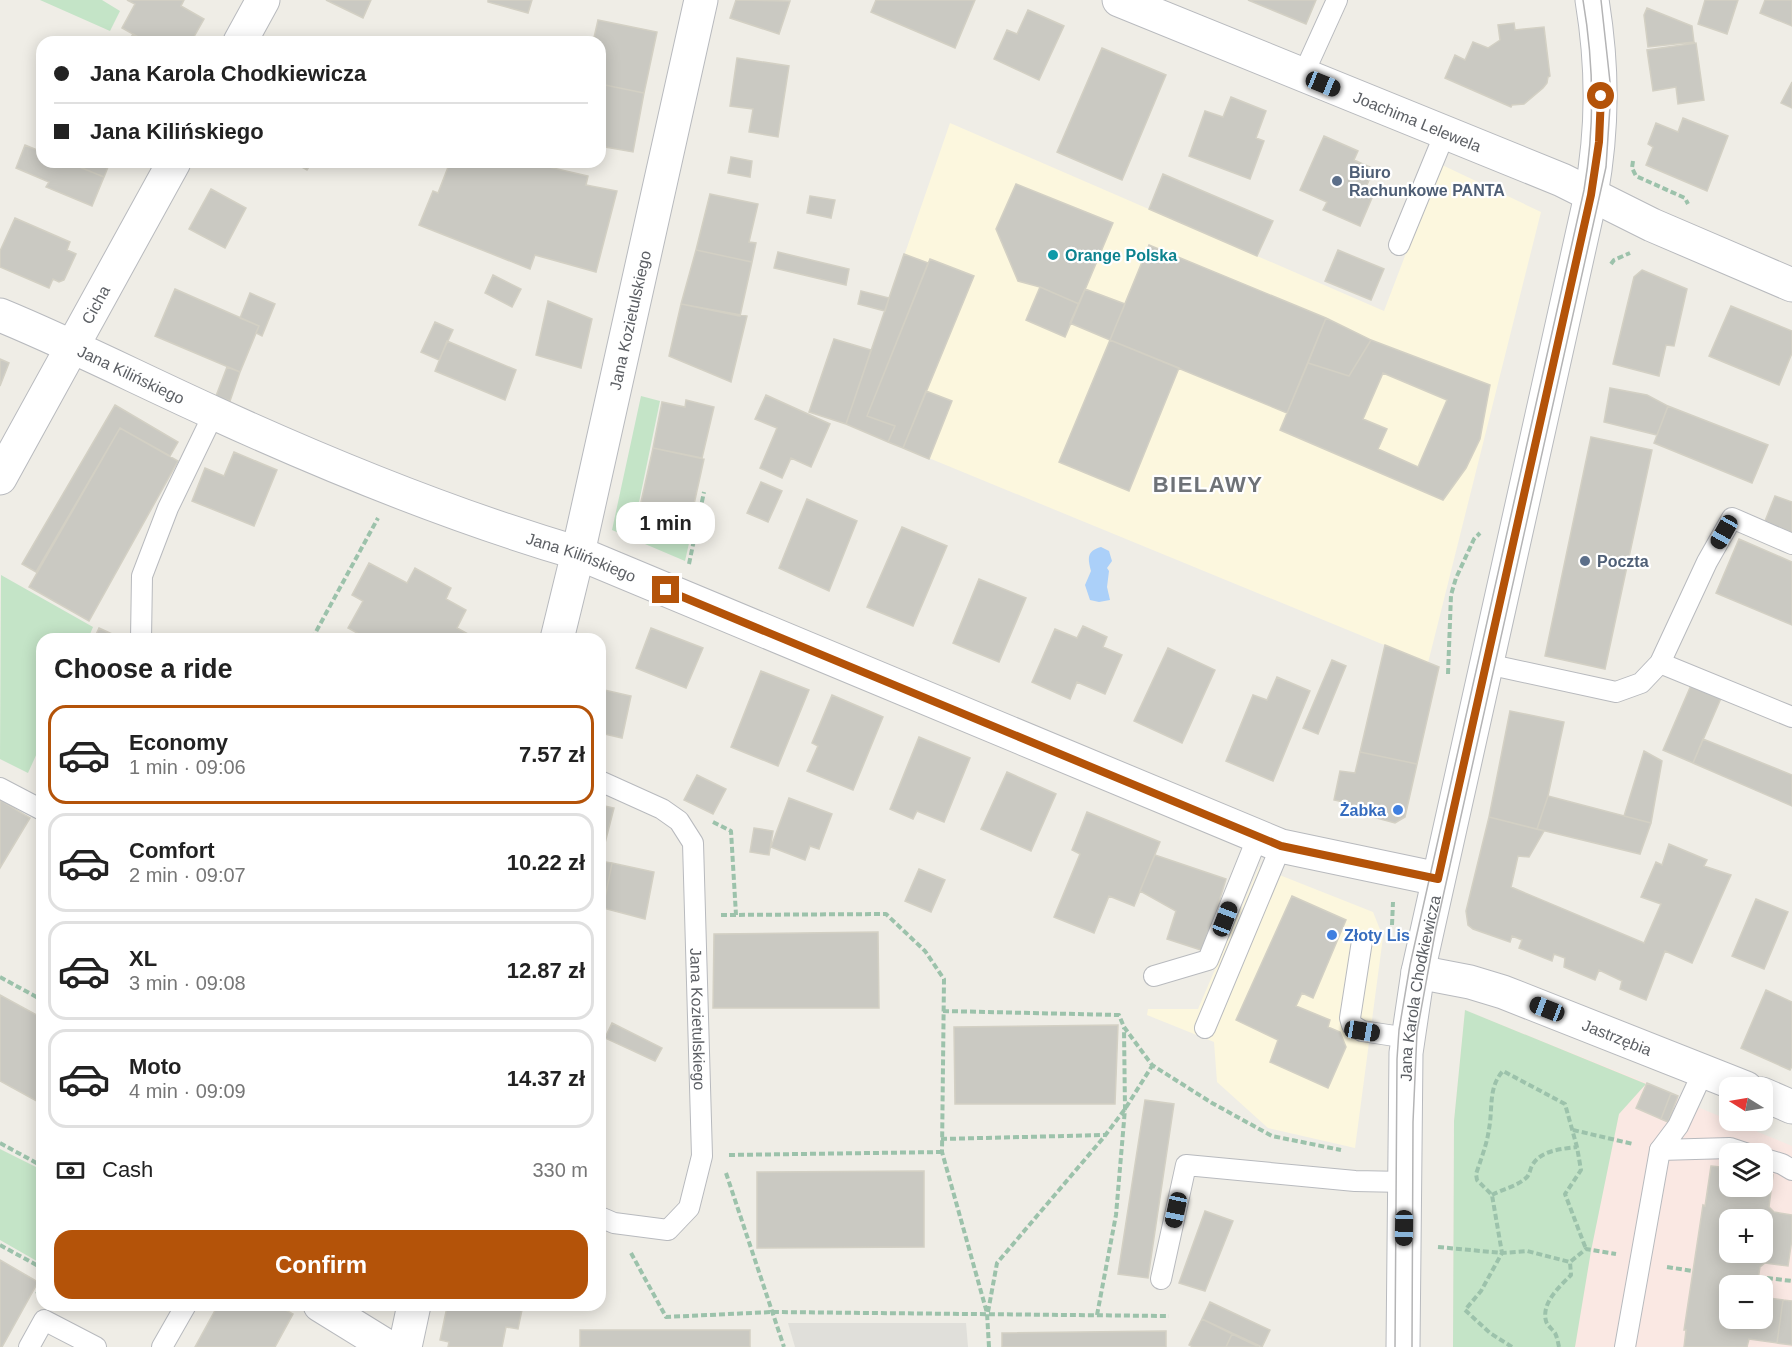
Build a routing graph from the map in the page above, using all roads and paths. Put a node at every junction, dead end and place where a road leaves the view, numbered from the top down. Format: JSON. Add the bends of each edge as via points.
{"nodes":[{"id":1,"x":263,"y":0,"type":"edge"},
{"id":2,"x":701,"y":0,"type":"edge"},
{"id":3,"x":1119,"y":0,"type":"edge"},
{"id":4,"x":1337,"y":0,"type":"edge"},
{"id":5,"x":1592,"y":0,"type":"edge"},
{"id":6,"x":243,"y":36,"type":"edge"},
{"id":7,"x":1303,"y":75,"type":"junction"},
{"id":8,"x":1445,"y":133,"type":"junction"},
{"id":9,"x":1633,"y":156,"type":"dead end"},
{"id":10,"x":171,"y":168,"type":"edge"},
{"id":11,"x":1591,"y":195,"type":"junction"},
{"id":12,"x":1685,"y":198,"type":"dead end"},
{"id":13,"x":1399,"y":245,"type":"dead end"},
{"id":14,"x":1634,"y":253,"type":"dead end"},
{"id":15,"x":1609,"y":266,"type":"dead end"},
{"id":16,"x":1792,"y":285,"type":"edge"},
{"id":17,"x":0,"y":315,"type":"edge"},
{"id":18,"x":73,"y":347,"type":"junction"},
{"id":19,"x":214,"y":413,"type":"junction"},
{"id":20,"x":0,"y":478,"type":"edge"},
{"id":21,"x":389,"y":490,"type":"junction"},
{"id":22,"x":704,"y":492,"type":"dead end"},
{"id":23,"x":1484,"y":527,"type":"dead end"},
{"id":24,"x":1792,"y":544,"type":"edge"},
{"id":25,"x":578,"y":553,"type":"junction"},
{"id":26,"x":687,"y":571,"type":"dead end"},
{"id":27,"x":141,"y":633,"type":"edge"},
{"id":28,"x":315,"y":633,"type":"edge"},
{"id":29,"x":558,"y":633,"type":"edge"},
{"id":30,"x":1660,"y":663,"type":"junction"},
{"id":31,"x":1486,"y":664,"type":"junction"},
{"id":32,"x":1447,"y":680,"type":"dead end"},
{"id":33,"x":1792,"y":717,"type":"edge"},
{"id":34,"x":606,"y":784,"type":"edge"},
{"id":35,"x":0,"y":788,"type":"edge"},
{"id":36,"x":36,"y":807,"type":"edge"},
{"id":37,"x":1269,"y":841,"type":"junction"},
{"id":38,"x":1438,"y":879,"type":"junction"},
{"id":39,"x":694,"y":915,"type":"junction"},
{"id":40,"x":1362,"y":940,"type":"dead end"},
{"id":41,"x":1418,"y":972,"type":"junction"},
{"id":42,"x":1154,"y":976,"type":"dead end"},
{"id":43,"x":0,"y":977,"type":"edge"},
{"id":44,"x":36,"y":997,"type":"edge"},
{"id":45,"x":943,"y":1011,"type":"junction"},
{"id":46,"x":1124,"y":1027,"type":"junction"},
{"id":47,"x":1205,"y":1028,"type":"dead end"},
{"id":48,"x":1408,"y":1038,"type":"junction"},
{"id":49,"x":1152,"y":1065,"type":"junction"},
{"id":50,"x":1704,"y":1070,"type":"junction"},
{"id":51,"x":1720,"y":1077,"type":"edge"},
{"id":52,"x":1773,"y":1099,"type":"edge"},
{"id":53,"x":1792,"y":1107,"type":"edge"},
{"id":54,"x":1125,"y":1109,"type":"junction"},
{"id":55,"x":1573,"y":1130,"type":"junction"},
{"id":56,"x":1105,"y":1135,"type":"junction"},
{"id":57,"x":941,"y":1139,"type":"junction"},
{"id":58,"x":0,"y":1143,"type":"edge"},
{"id":59,"x":1577,"y":1147,"type":"junction"},
{"id":60,"x":1651,"y":1148,"type":"junction"},
{"id":61,"x":1719,"y":1148,"type":"edge"},
{"id":62,"x":942,"y":1152,"type":"junction"},
{"id":63,"x":1350,"y":1152,"type":"dead end"},
{"id":64,"x":711,"y":1156,"type":"junction"},
{"id":65,"x":1773,"y":1161,"type":"edge"},
{"id":66,"x":36,"y":1163,"type":"edge"},
{"id":67,"x":1792,"y":1170,"type":"edge"},
{"id":68,"x":1405,"y":1182,"type":"junction"},
{"id":69,"x":1492,"y":1195,"type":"junction"},
{"id":70,"x":607,"y":1220,"type":"edge"},
{"id":71,"x":0,"y":1245,"type":"edge"},
{"id":72,"x":1438,"y":1248,"type":"dead end"},
{"id":73,"x":1586,"y":1249,"type":"junction"},
{"id":74,"x":1502,"y":1253,"type":"junction"},
{"id":75,"x":1641,"y":1258,"type":"junction"},
{"id":76,"x":1570,"y":1262,"type":"junction"},
{"id":77,"x":36,"y":1265,"type":"edge"},
{"id":78,"x":1693,"y":1271,"type":"dead end"},
{"id":79,"x":1161,"y":1278,"type":"dead end"},
{"id":80,"x":1773,"y":1279,"type":"edge"},
{"id":81,"x":1792,"y":1281,"type":"edge"},
{"id":82,"x":183,"y":1311,"type":"edge"},
{"id":83,"x":330,"y":1311,"type":"edge"},
{"id":84,"x":413,"y":1311,"type":"edge"},
{"id":85,"x":772,"y":1312,"type":"junction"},
{"id":86,"x":987,"y":1313,"type":"junction"},
{"id":87,"x":1097,"y":1315,"type":"junction"},
{"id":88,"x":1169,"y":1316,"type":"dead end"},
{"id":89,"x":29,"y":1347,"type":"edge"},
{"id":90,"x":96,"y":1347,"type":"edge"},
{"id":91,"x":162,"y":1347,"type":"edge"},
{"id":92,"x":388,"y":1347,"type":"edge"},
{"id":93,"x":405,"y":1347,"type":"edge"},
{"id":94,"x":784,"y":1347,"type":"edge"},
{"id":95,"x":989,"y":1347,"type":"edge"},
{"id":96,"x":1403,"y":1347,"type":"edge"},
{"id":97,"x":1512,"y":1347,"type":"edge"},
{"id":98,"x":1559,"y":1347,"type":"edge"},
{"id":99,"x":1625,"y":1347,"type":"edge"}],
"edges":[{"from":1,"to":6,"type":"street"},
{"from":2,"to":25,"type":"street","name":"Jana Kozietulskiego"},
{"from":3,"to":7,"type":"street","name":"Joachima Lelewela"},
{"from":4,"to":7,"type":"lane"},
{"from":5,"to":11,"type":"street","name":"Jana Karola Chodkiewicza","via":[[1601,82],[1599,142]]},
{"from":7,"to":8,"type":"street","name":"Joachima Lelewela"},
{"from":8,"to":11,"type":"street","name":"Joachima Lelewela"},
{"from":8,"to":13,"type":"lane"},
{"from":9,"to":12,"type":"path","via":[[1636,176]]},
{"from":10,"to":18,"type":"street","name":"Cicha"},
{"from":11,"to":16,"type":"street","name":"Joachima Lelewela"},
{"from":11,"to":31,"type":"street","name":"Jana Karola Chodkiewicza"},
{"from":14,"to":15,"type":"path"},
{"from":17,"to":18,"type":"street","name":"Jana Kilińskiego"},
{"from":18,"to":19,"type":"street","name":"Jana Kilińskiego"},
{"from":18,"to":20,"type":"street","name":"Cicha"},
{"from":19,"to":21,"type":"street","name":"Jana Kilińskiego"},
{"from":19,"to":27,"type":"lane","via":[[168,508],[142,576]]},
{"from":21,"to":25,"type":"street","name":"Jana Kilińskiego"},
{"from":21,"to":28,"type":"path","via":[[376,523]]},
{"from":22,"to":26,"type":"path"},
{"from":23,"to":32,"type":"path","via":[[1474,539],[1451,595]]},
{"from":24,"to":30,"type":"lane","via":[[1732,518]]},
{"from":25,"to":29,"type":"street","name":"Jana Kozietulskiego"},
{"from":25,"to":37,"type":"street","name":"Jana Kilińskiego"},
{"from":30,"to":31,"type":"lane","via":[[1641,683],[1616,693]]},
{"from":30,"to":33,"type":"lane"},
{"from":31,"to":38,"type":"street","name":"Jana Karola Chodkiewicza"},
{"from":34,"to":39,"type":"lane","name":"Jana Kozietulskiego","via":[[679,821],[693,843]]},
{"from":35,"to":36,"type":"lane"},
{"from":37,"to":38,"type":"street","name":"Jana Kilińskiego"},
{"from":37,"to":42,"type":"lane","via":[[1209,960]]},
{"from":37,"to":47,"type":"lane"},
{"from":38,"to":41,"type":"street","name":"Jana Karola Chodkiewicza"},
{"from":39,"to":45,"type":"path","via":[[886,914],[925,951],[944,979]]},
{"from":39,"to":64,"type":"lane","name":"Jana Kozietulskiego"},
{"from":40,"to":48,"type":"lane","via":[[1352,1025],[1362,1031]]},
{"from":41,"to":48,"type":"street","name":"Jana Karola Chodkiewicza"},
{"from":41,"to":50,"type":"street","name":"Jastrzębia","via":[[1503,992]]},
{"from":43,"to":44,"type":"path"},
{"from":45,"to":46,"type":"path","via":[[1119,1015]]},
{"from":45,"to":57,"type":"path"},
{"from":46,"to":49,"type":"path"},
{"from":46,"to":54,"type":"path"},
{"from":48,"to":68,"type":"street","name":"Jana Karola Chodkiewicza"},
{"from":49,"to":54,"type":"path"},
{"from":49,"to":63,"type":"path","via":[[1272,1136]]},
{"from":50,"to":51,"type":"street","name":"Jastrzębia"},
{"from":50,"to":60,"type":"lane","via":[[1678,1126]]},
{"from":52,"to":53,"type":"street"},
{"from":54,"to":56,"type":"path"},
{"from":54,"to":87,"type":"path","via":[[1116,1215]]},
{"from":55,"to":59,"type":"path"},
{"from":55,"to":60,"type":"path"},
{"from":55,"to":69,"type":"path","via":[[1565,1104],[1503,1071],[1492,1091],[1489,1130],[1476,1174]]},
{"from":56,"to":57,"type":"path"},
{"from":56,"to":86,"type":"path","via":[[997,1263]]},
{"from":57,"to":62,"type":"path"},
{"from":58,"to":66,"type":"path"},
{"from":59,"to":69,"type":"path","via":[[1539,1156],[1528,1176]]},
{"from":59,"to":73,"type":"path","via":[[1581,1170],[1565,1194]]},
{"from":60,"to":61,"type":"lane"},
{"from":60,"to":75,"type":"lane"},
{"from":62,"to":64,"type":"path"},
{"from":62,"to":86,"type":"path"},
{"from":64,"to":70,"type":"lane","name":"Jana Kozietulskiego","via":[[689,1208],[668,1230]]},
{"from":64,"to":85,"type":"path"},
{"from":65,"to":67,"type":"lane"},
{"from":68,"to":79,"type":"lane","via":[[1186,1165]]},
{"from":68,"to":96,"type":"street","name":"Jana Karola Chodkiewicza"},
{"from":69,"to":74,"type":"path"},
{"from":70,"to":85,"type":"path","via":[[666,1317]]},
{"from":71,"to":77,"type":"path"},
{"from":72,"to":74,"type":"path"},
{"from":73,"to":75,"type":"path"},
{"from":73,"to":76,"type":"path"},
{"from":74,"to":76,"type":"path","via":[[1527,1251]]},
{"from":74,"to":97,"type":"path","via":[[1481,1291],[1465,1310]]},
{"from":75,"to":78,"type":"path","via":[[1655,1265]]},
{"from":75,"to":99,"type":"lane"},
{"from":76,"to":98,"type":"path","via":[[1571,1275],[1550,1299],[1546,1310],[1546,1322],[1556,1334]]},
{"from":80,"to":81,"type":"path"},
{"from":82,"to":91,"type":"lane"},
{"from":83,"to":92,"type":"street"},
{"from":84,"to":93,"type":"street"},
{"from":85,"to":86,"type":"path"},
{"from":85,"to":94,"type":"path"},
{"from":86,"to":87,"type":"path"},
{"from":86,"to":95,"type":"path"},
{"from":87,"to":88,"type":"path"},
{"from":89,"to":90,"type":"lane","via":[[44,1320]]}]}
